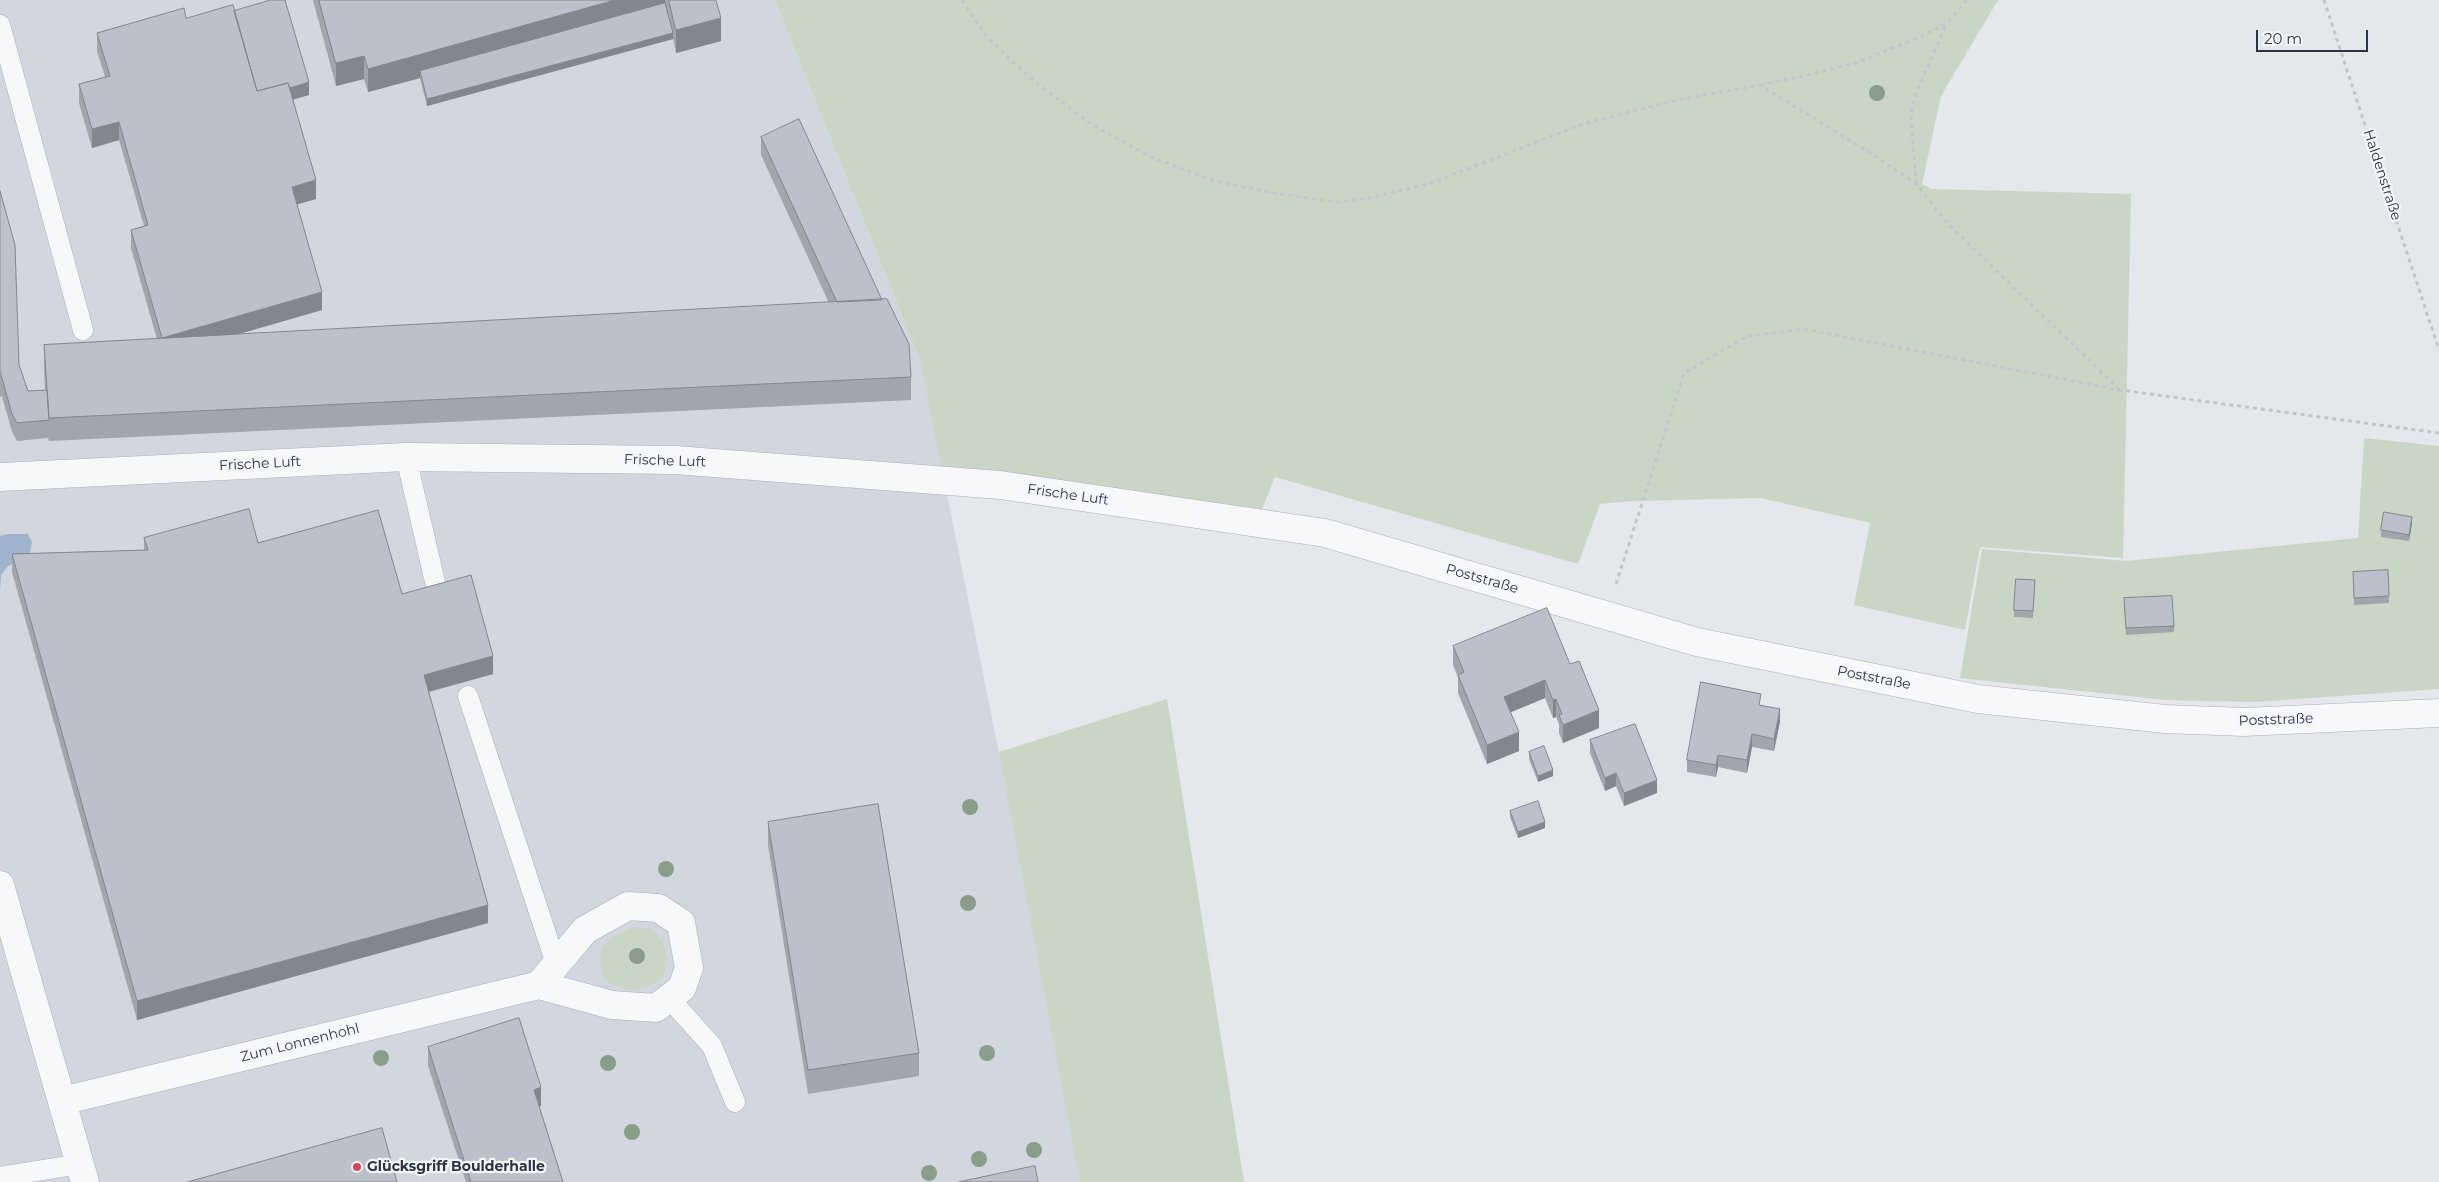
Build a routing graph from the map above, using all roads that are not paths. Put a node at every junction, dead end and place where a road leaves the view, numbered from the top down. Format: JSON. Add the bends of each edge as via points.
{"nodes":[{"id":1,"x":0,"y":25,"type":"edge"},
{"id":2,"x":84,"y":330,"type":"dead end"},
{"id":3,"x":406,"y":456,"type":"junction"},
{"id":4,"x":0,"y":477,"type":"edge"},
{"id":5,"x":1325,"y":533,"type":"joint"},
{"id":6,"x":435,"y":582,"type":"dead end"},
{"id":7,"x":468,"y":696,"type":"dead end"},
{"id":8,"x":2439,"y":713,"type":"edge"},
{"id":9,"x":0,"y":885,"type":"edge"},
{"id":10,"x":556,"y":964,"type":"junction"},
{"id":11,"x":539,"y":985,"type":"junction"},
{"id":12,"x":669,"y":998,"type":"junction"},
{"id":13,"x":62,"y":1101,"type":"junction"},
{"id":14,"x":735,"y":1102,"type":"dead end"},
{"id":15,"x":82,"y":1173,"type":"edge"},
{"id":16,"x":10,"y":1178,"type":"edge"}],
"edges":[{"from":1,"to":2,"type":"lane"},
{"from":3,"to":4,"type":"street","name":"Frische Luft"},
{"from":3,"to":5,"type":"street","name":"Frische Luft","via":[[675,460],[1000,485]]},
{"from":3,"to":6,"type":"lane"},
{"from":5,"to":8,"type":"street","name":"Poststraße","via":[[1697,642],[1978,699],[2165,719],[2244,722]]},
{"from":7,"to":10,"type":"lane"},
{"from":9,"to":13,"type":"street"},
{"from":10,"to":11,"type":"street","name":"Zum Lonnenhohl"},
{"from":10,"to":12,"type":"street","name":"Zum Lonnenhohl","via":[[585,930],[628,906],[658,908],[680,923],[690,968],[682,988]]},
{"from":11,"to":12,"type":"street","name":"Zum Lonnenhohl","via":[[612,1005],[656,1008]]},
{"from":11,"to":13,"type":"street","name":"Zum Lonnenhohl"},
{"from":12,"to":14,"type":"lane","via":[[712,1046]]},
{"from":13,"to":15,"type":"street"},
{"from":15,"to":16,"type":"lane"}]}
